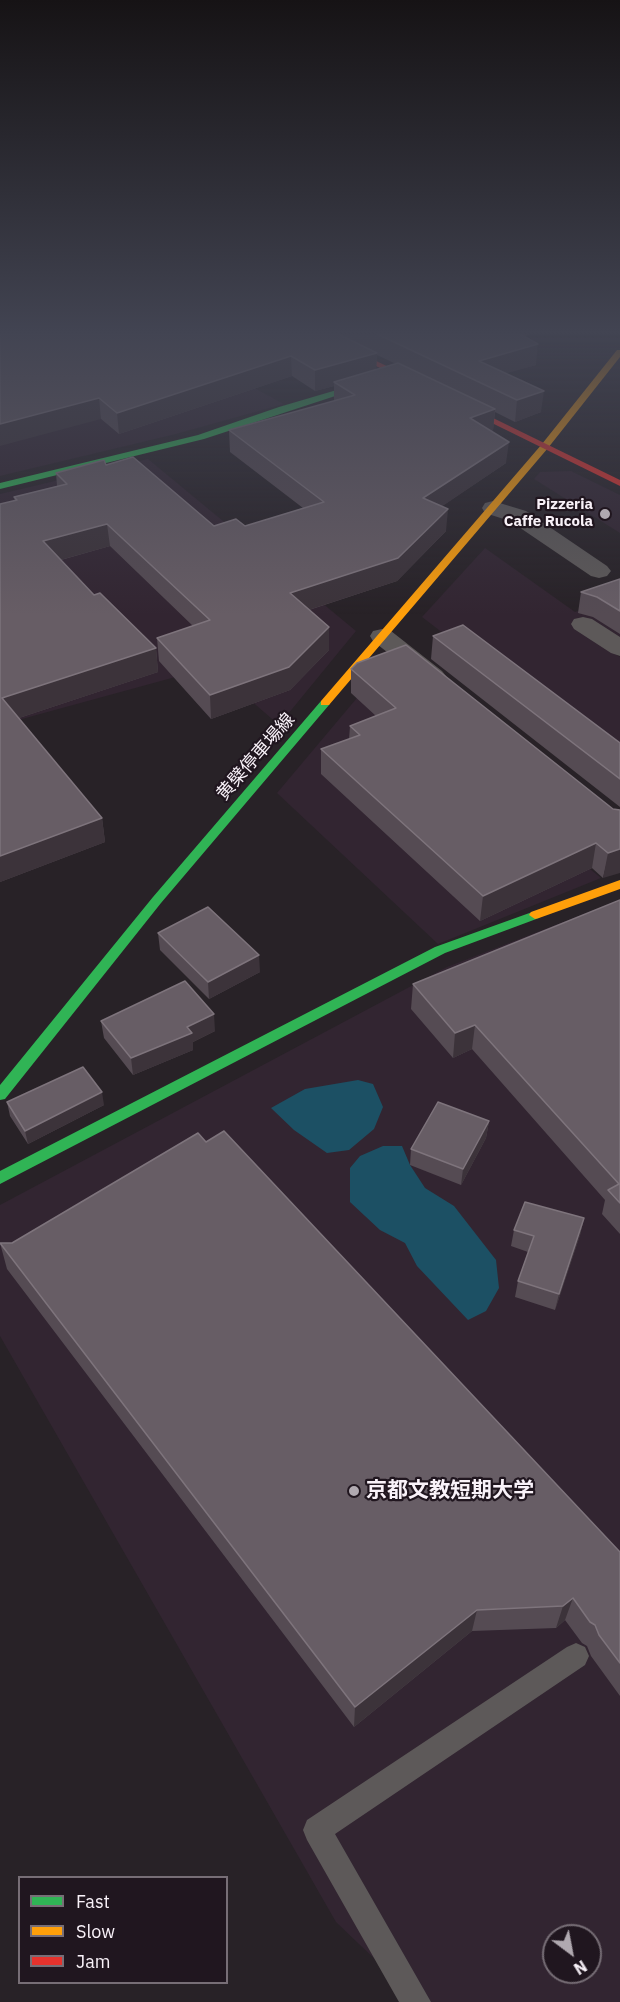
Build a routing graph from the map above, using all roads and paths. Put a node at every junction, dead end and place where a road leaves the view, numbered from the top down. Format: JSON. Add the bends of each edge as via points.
{"nodes":[{"id":1,"x":229,"y":427,"type":"edge"},
{"id":2,"x":507,"y":427,"type":"edge"},
{"id":3,"x":560,"y":427,"type":"edge"},
{"id":4,"x":545,"y":446,"type":"junction"},
{"id":5,"x":620,"y":483,"type":"edge"},
{"id":6,"x":0,"y":486,"type":"edge"},
{"id":7,"x":493,"y":508,"type":"junction"},
{"id":8,"x":599,"y":571,"type":"dead end"},
{"id":9,"x":583,"y":624,"type":"dead end"},
{"id":10,"x":382,"y":636,"type":"junction"},
{"id":11,"x":620,"y":648,"type":"edge"},
{"id":12,"x":457,"y":695,"type":"edge"},
{"id":13,"x":620,"y":884,"type":"edge"},
{"id":14,"x":0,"y":1095,"type":"edge"},
{"id":15,"x":0,"y":1178,"type":"edge"},
{"id":16,"x":576,"y":1656,"type":"dead end"},
{"id":17,"x":416,"y":2002,"type":"edge"}],
"edges":[{"from":1,"to":6,"type":"main road"},
{"from":2,"to":4,"type":"main road"},
{"from":3,"to":4,"type":"main road","name":"黄檗停車場線"},
{"from":4,"to":5,"type":"main road"},
{"from":4,"to":7,"type":"main road","name":"黄檗停車場線"},
{"from":7,"to":8,"type":"street","via":[[518,516]]},
{"from":7,"to":10,"type":"main road","name":"黄檗停車場線"},
{"from":9,"to":11,"type":"street"},
{"from":10,"to":12,"type":"street"},
{"from":10,"to":14,"type":"main road","name":"黄檗停車場線","via":[[157,900]]},
{"from":13,"to":15,"type":"main road","via":[[440,950]]},
{"from":16,"to":17,"type":"lane","via":[[317,1830]]}]}
